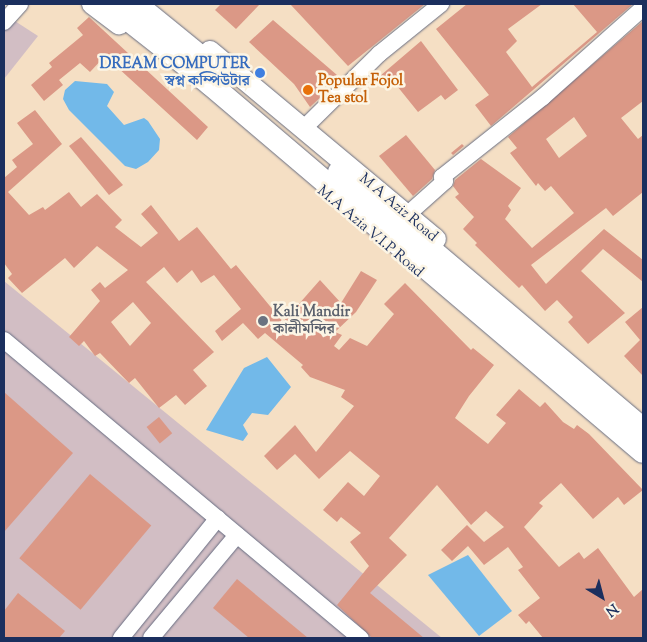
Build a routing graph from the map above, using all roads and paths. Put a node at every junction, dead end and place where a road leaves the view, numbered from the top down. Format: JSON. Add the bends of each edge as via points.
{"nodes":[{"id":1,"x":20,"y":4,"type":"edge"},
{"id":2,"x":92,"y":4,"type":"edge"},
{"id":3,"x":108,"y":4,"type":"edge"},
{"id":4,"x":136,"y":4,"type":"edge"},
{"id":5,"x":150,"y":4,"type":"edge"},
{"id":6,"x":441,"y":4,"type":"edge"},
{"id":7,"x":643,"y":8,"type":"edge"},
{"id":8,"x":4,"y":22,"type":"edge"},
{"id":9,"x":304,"y":129,"type":"junction"},
{"id":10,"x":407,"y":215,"type":"junction"},
{"id":11,"x":4,"y":340,"type":"edge"},
{"id":12,"x":643,"y":416,"type":"edge"},
{"id":13,"x":643,"y":430,"type":"edge"},
{"id":14,"x":643,"y":452,"type":"edge"},
{"id":15,"x":643,"y":464,"type":"edge"},
{"id":16,"x":218,"y":518,"type":"junction"},
{"id":17,"x":237,"y":535,"type":"junction"},
{"id":18,"x":121,"y":638,"type":"edge"},
{"id":19,"x":151,"y":638,"type":"edge"},
{"id":20,"x":360,"y":638,"type":"edge"}],
"edges":[{"from":1,"to":8,"type":"street"},
{"from":2,"to":15,"type":"main road","name":"M.A Azia V.I.P Road","via":[[157,53]]},
{"from":3,"to":14,"type":"highway","via":[[210,84]]},
{"from":4,"to":13,"type":"highway"},
{"from":5,"to":9,"type":"main road","name":"M A Aziz Road"},
{"from":6,"to":9,"type":"street","via":[[379,54]]},
{"from":7,"to":10,"type":"street","via":[[557,85],[442,177],[446,181]]},
{"from":9,"to":10,"type":"main road","name":"M A Aziz Road"},
{"from":10,"to":12,"type":"main road","name":"M A Aziz Road"},
{"from":11,"to":16,"type":"street"},
{"from":16,"to":17,"type":"street"},
{"from":16,"to":18,"type":"street"},
{"from":17,"to":19,"type":"street"},
{"from":17,"to":20,"type":"street"}]}
